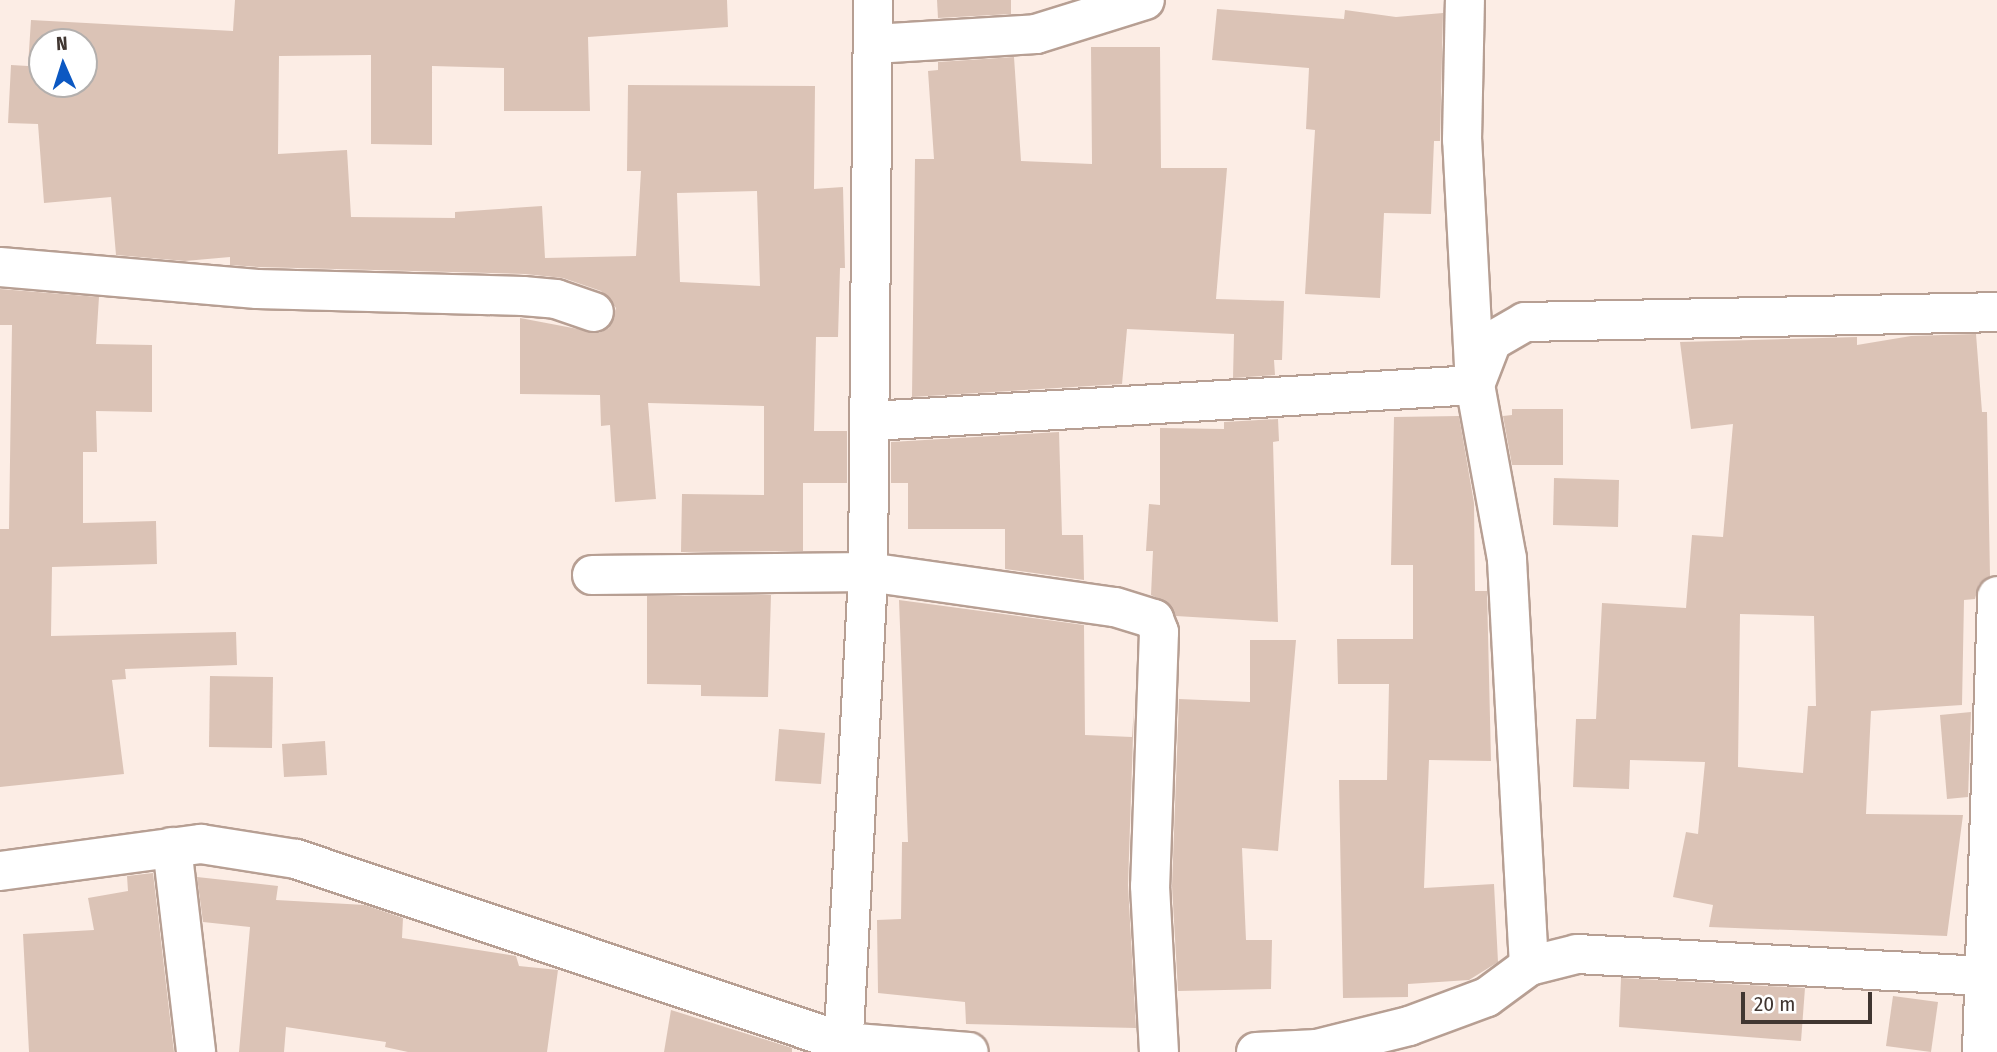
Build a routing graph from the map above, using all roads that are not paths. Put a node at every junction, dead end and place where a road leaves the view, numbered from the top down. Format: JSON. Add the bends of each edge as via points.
{"nodes":[{"id":1,"x":873,"y":0,"type":"edge"},
{"id":2,"x":1145,"y":0,"type":"edge"},
{"id":3,"x":1465,"y":0,"type":"edge"},
{"id":4,"x":874,"y":44,"type":"junction"},
{"id":5,"x":0,"y":267,"type":"edge"},
{"id":6,"x":594,"y":312,"type":"dead end"},
{"id":7,"x":1997,"y":312,"type":"edge"},
{"id":8,"x":1997,"y":334,"type":"edge"},
{"id":9,"x":1475,"y":385,"type":"junction"},
{"id":10,"x":872,"y":421,"type":"junction"},
{"id":11,"x":868,"y":572,"type":"junction"},
{"id":12,"x":592,"y":575,"type":"dead end"},
{"id":13,"x":1997,"y":596,"type":"edge"},
{"id":14,"x":172,"y":847,"type":"junction"},
{"id":15,"x":0,"y":871,"type":"edge"},
{"id":16,"x":1530,"y":967,"type":"junction"},
{"id":17,"x":1991,"y":976,"type":"edge"},
{"id":18,"x":843,"y":1047,"type":"edge"},
{"id":19,"x":196,"y":1052,"type":"edge"},
{"id":20,"x":969,"y":1052,"type":"edge"},
{"id":21,"x":1159,"y":1052,"type":"edge"},
{"id":22,"x":1256,"y":1052,"type":"edge"},
{"id":23,"x":1982,"y":1052,"type":"edge"}],
"edges":[{"from":1,"to":4,"type":"street"},
{"from":2,"to":4,"type":"street","via":[[1029,35]]},
{"from":3,"to":9,"type":"street","via":[[1462,140]]},
{"from":4,"to":10,"type":"street"},
{"from":5,"to":6,"type":"street","via":[[257,289],[523,296],[556,299]]},
{"from":7,"to":8,"type":"street"},
{"from":7,"to":9,"type":"street","via":[[1525,322],[1492,341]]},
{"from":9,"to":10,"type":"street"},
{"from":9,"to":16,"type":"street","via":[[1507,559]]},
{"from":10,"to":11,"type":"street"},
{"from":11,"to":12,"type":"street"},
{"from":11,"to":18,"type":"street"},
{"from":11,"to":21,"type":"street","via":[[1115,607],[1154,619],[1159,632],[1150,886]]},
{"from":13,"to":17,"type":"street"},
{"from":14,"to":15,"type":"street"},
{"from":14,"to":18,"type":"street","via":[[201,844],[296,859]]},
{"from":14,"to":19,"type":"street"},
{"from":16,"to":17,"type":"street","via":[[1577,954]]},
{"from":16,"to":22,"type":"street","via":[[1487,997],[1409,1026],[1317,1049]]},
{"from":17,"to":23,"type":"street"},
{"from":18,"to":20,"type":"street"}]}
